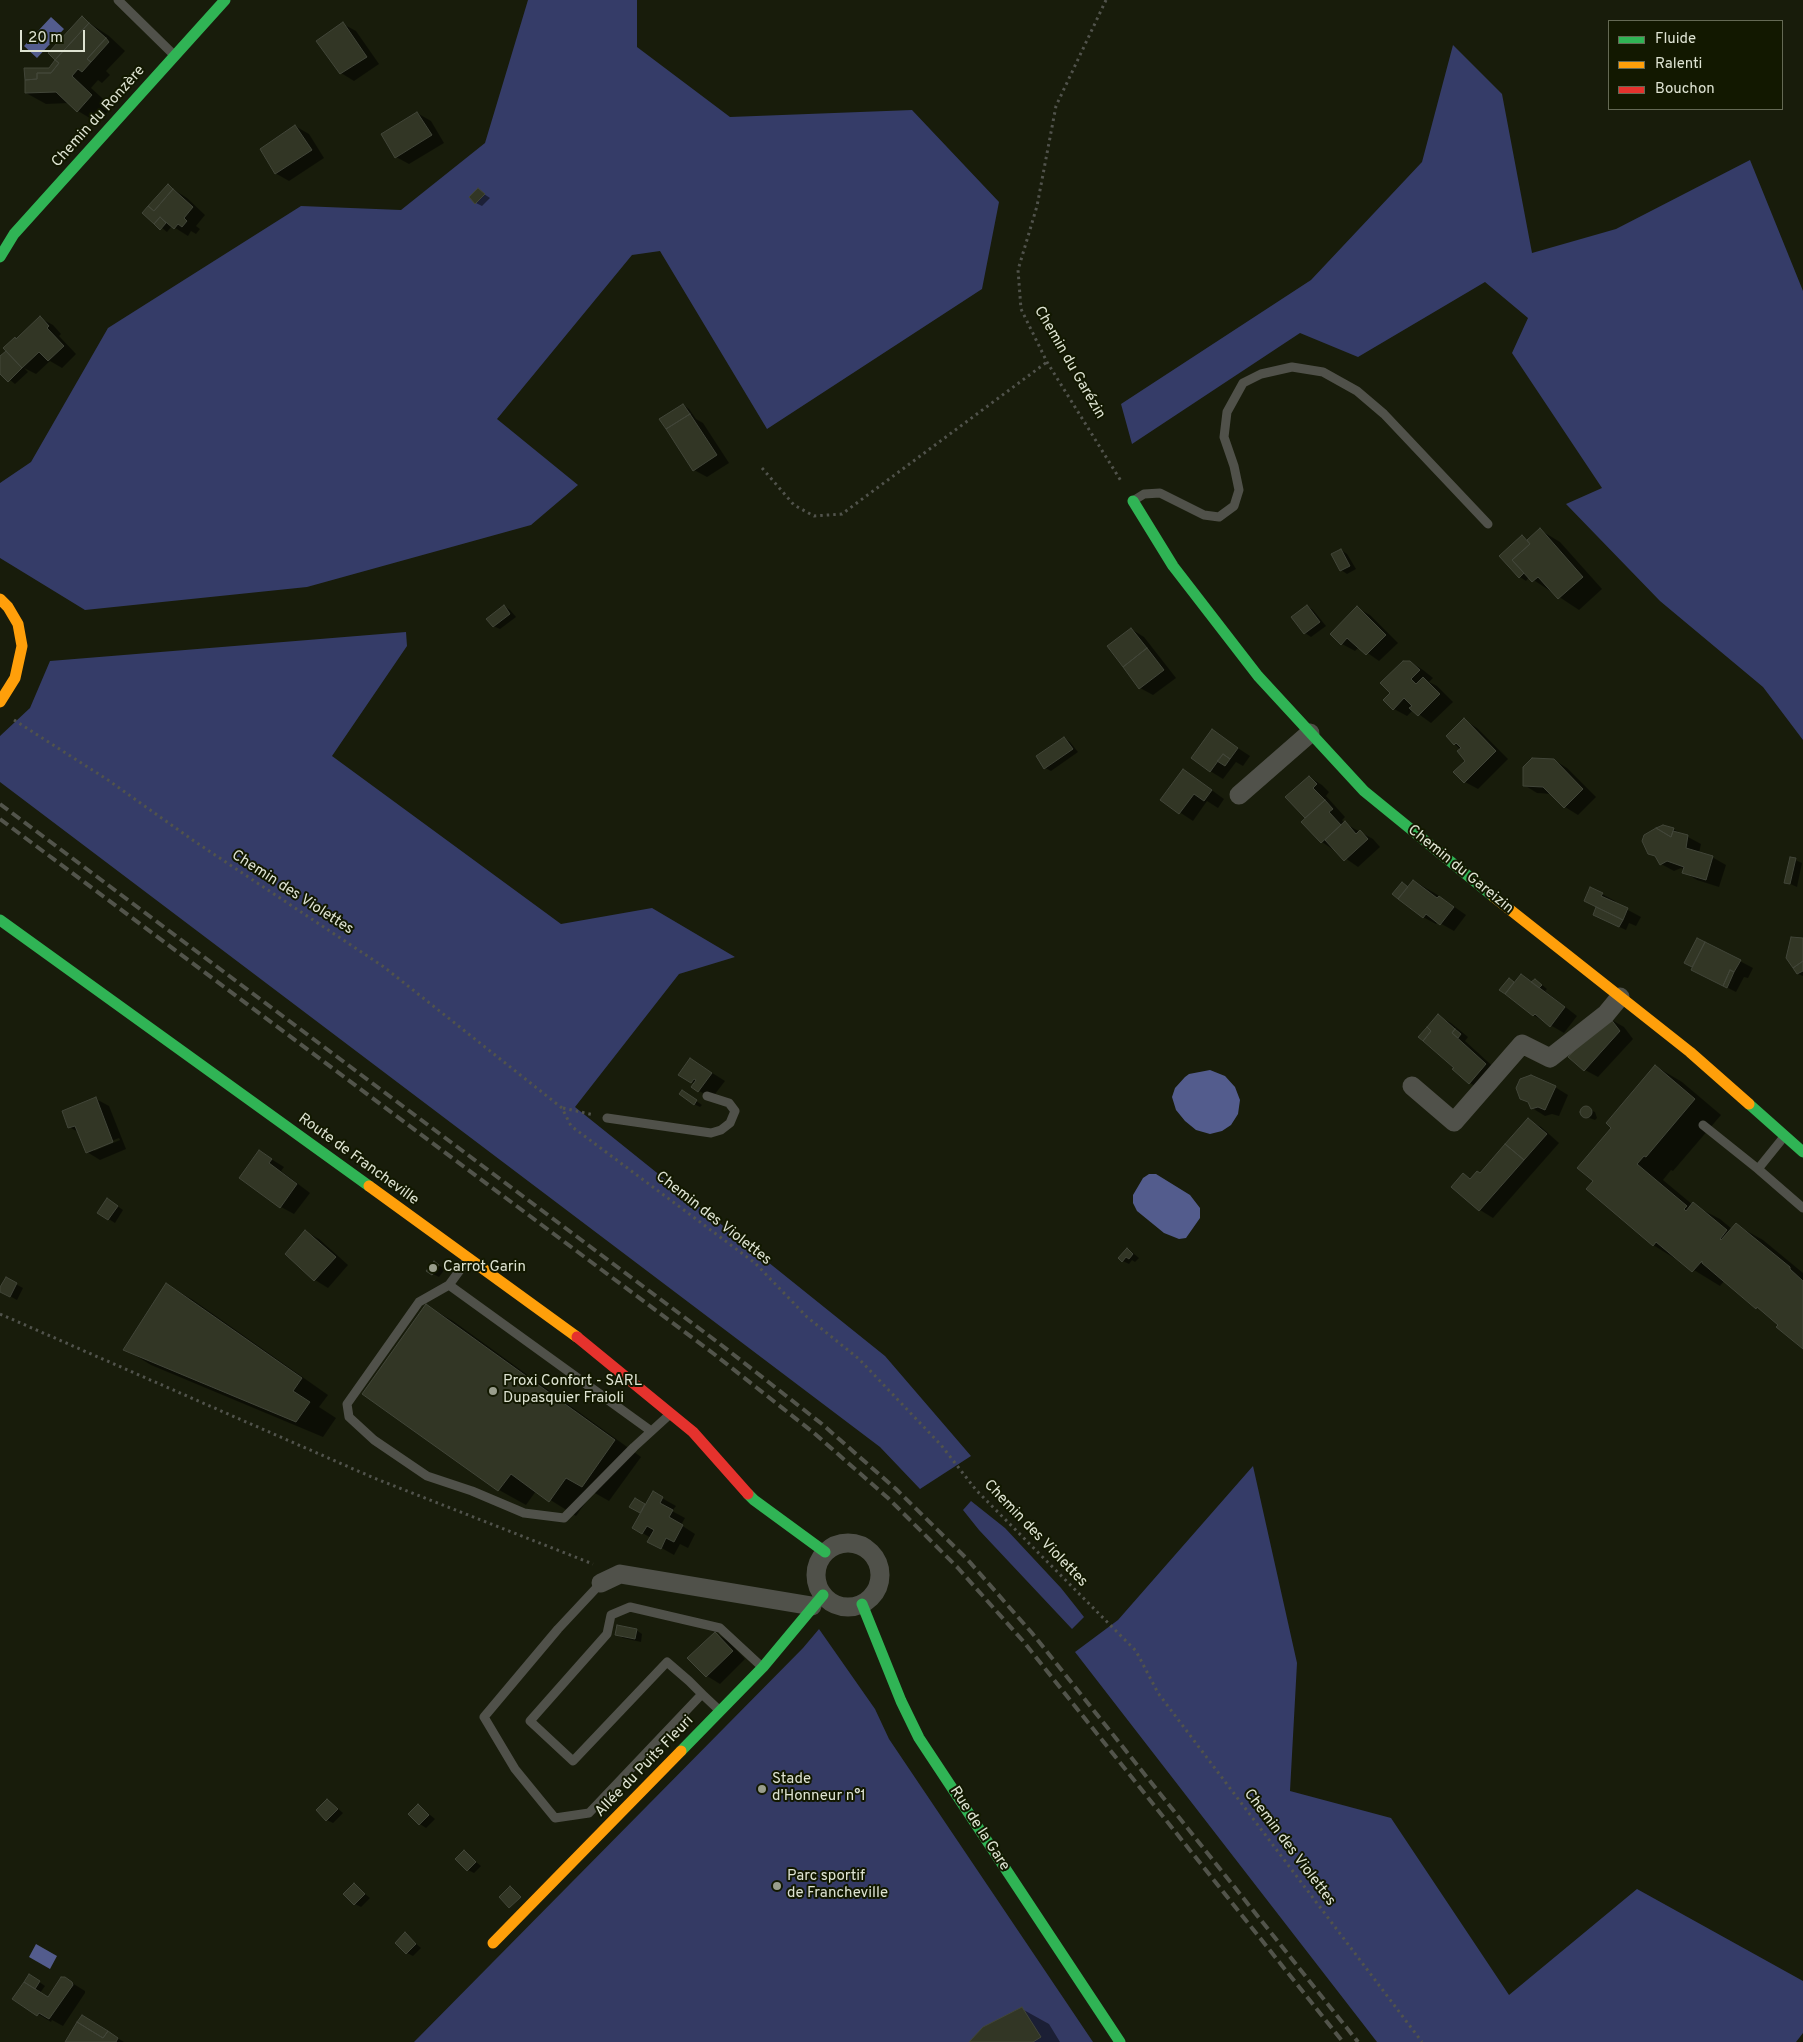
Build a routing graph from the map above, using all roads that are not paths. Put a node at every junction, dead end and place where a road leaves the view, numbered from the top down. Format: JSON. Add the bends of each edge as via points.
{"nodes":[{"id":1,"x":118,"y":0,"type":"edge"},
{"id":2,"x":217,"y":3,"type":"edge"},
{"id":3,"x":174,"y":56,"type":"junction"},
{"id":4,"x":0,"y":257,"type":"edge"},
{"id":5,"x":1133,"y":501,"type":"joint"},
{"id":6,"x":1488,"y":524,"type":"dead end"},
{"id":7,"x":0,"y":599,"type":"edge"},
{"id":8,"x":0,"y":702,"type":"edge"},
{"id":9,"x":1310,"y":733,"type":"junction"},
{"id":10,"x":1239,"y":795,"type":"dead end"},
{"id":11,"x":0,"y":920,"type":"edge"},
{"id":12,"x":1620,"y":997,"type":"junction"},
{"id":13,"x":1412,"y":1086,"type":"dead end"},
{"id":14,"x":707,"y":1096,"type":"dead end"},
{"id":15,"x":607,"y":1118,"type":"road end"},
{"id":16,"x":1703,"y":1124,"type":"dead end"},
{"id":17,"x":1785,"y":1136,"type":"junction"},
{"id":18,"x":1803,"y":1152,"type":"edge"},
{"id":19,"x":1758,"y":1170,"type":"junction"},
{"id":20,"x":1803,"y":1208,"type":"edge"},
{"id":21,"x":468,"y":1258,"type":"junction"},
{"id":22,"x":449,"y":1285,"type":"junction"},
{"id":23,"x":670,"y":1414,"type":"junction"},
{"id":24,"x":651,"y":1431,"type":"junction"},
{"id":25,"x":825,"y":1552,"type":"junction"},
{"id":26,"x":601,"y":1583,"type":"joint"},
{"id":27,"x":817,"y":1600,"type":"junction"},
{"id":28,"x":862,"y":1604,"type":"junction"},
{"id":29,"x":763,"y":1668,"type":"junction"},
{"id":30,"x":702,"y":1694,"type":"junction"},
{"id":31,"x":720,"y":1711,"type":"junction"},
{"id":32,"x":493,"y":1943,"type":"dead end"},
{"id":33,"x":1120,"y":2042,"type":"edge"}],
"edges":[{"from":1,"to":3,"type":"lane"},
{"from":2,"to":3,"type":"street","name":"Chemin du Ronzère"},
{"from":3,"to":4,"type":"street","name":"Chemin du Ronzère","via":[[14,234]]},
{"from":5,"to":6,"type":"lane","via":[[1144,494],[1160,493],[1204,515],[1219,517],[1234,506],[1239,490],[1224,437],[1227,412],[1243,383],[1261,374],[1292,367],[1322,372],[1357,391],[1384,414]]},
{"from":5,"to":9,"type":"street","name":"Chemin du Gareizin","via":[[1173,566],[1258,676]]},
{"from":7,"to":8,"type":"street","via":[[18,624],[22,646],[15,678]]},
{"from":9,"to":10,"type":"street"},
{"from":9,"to":12,"type":"street","name":"Chemin du Gareizin","via":[[1364,791]]},
{"from":11,"to":21,"type":"street","name":"Route de Francheville"},
{"from":12,"to":13,"type":"street","via":[[1606,1014],[1550,1058],[1522,1044],[1454,1122]]},
{"from":12,"to":17,"type":"street","name":"Chemin du Gareizin","via":[[1690,1052]]},
{"from":14,"to":15,"type":"lane","via":[[729,1102],[735,1111],[730,1123],[711,1133]]},
{"from":16,"to":19,"type":"lane"},
{"from":17,"to":18,"type":"street","name":"Chemin du Gareizin"},
{"from":17,"to":19,"type":"lane"},
{"from":19,"to":20,"type":"lane"},
{"from":21,"to":22,"type":"lane"},
{"from":21,"to":23,"type":"street","name":"Route de Francheville","via":[[564,1327]]},
{"from":22,"to":24,"type":"lane"},
{"from":22,"to":24,"type":"lane","via":[[419,1302],[347,1404],[349,1417],[374,1440],[428,1476],[524,1513],[564,1518]]},
{"from":23,"to":24,"type":"lane"},
{"from":23,"to":25,"type":"street","name":"Route de Francheville","via":[[693,1432],[754,1500]]},
{"from":25,"to":27,"type":"street","via":[[816,1568]]},
{"from":25,"to":28,"type":"street","via":[[843,1543],[854,1543],[863,1546],[877,1560],[880,1580],[870,1598]]},
{"from":26,"to":27,"type":"street","via":[[620,1574]]},
{"from":26,"to":30,"type":"lane","via":[[484,1717],[515,1769],[555,1818],[589,1813]]},
{"from":27,"to":28,"type":"street","via":[[841,1606]]},
{"from":27,"to":29,"type":"street","name":"Allée du Puits Fleuri"},
{"from":28,"to":33,"type":"street","name":"Rue de la Gare","via":[[919,1738]]},
{"from":29,"to":30,"type":"lane","via":[[720,1628],[630,1607],[611,1615],[607,1634],[530,1721],[573,1761],[667,1662]]},
{"from":29,"to":31,"type":"street","name":"Allée du Puits Fleuri"},
{"from":30,"to":31,"type":"lane"},
{"from":31,"to":32,"type":"street","name":"Allée du Puits Fleuri"}]}
